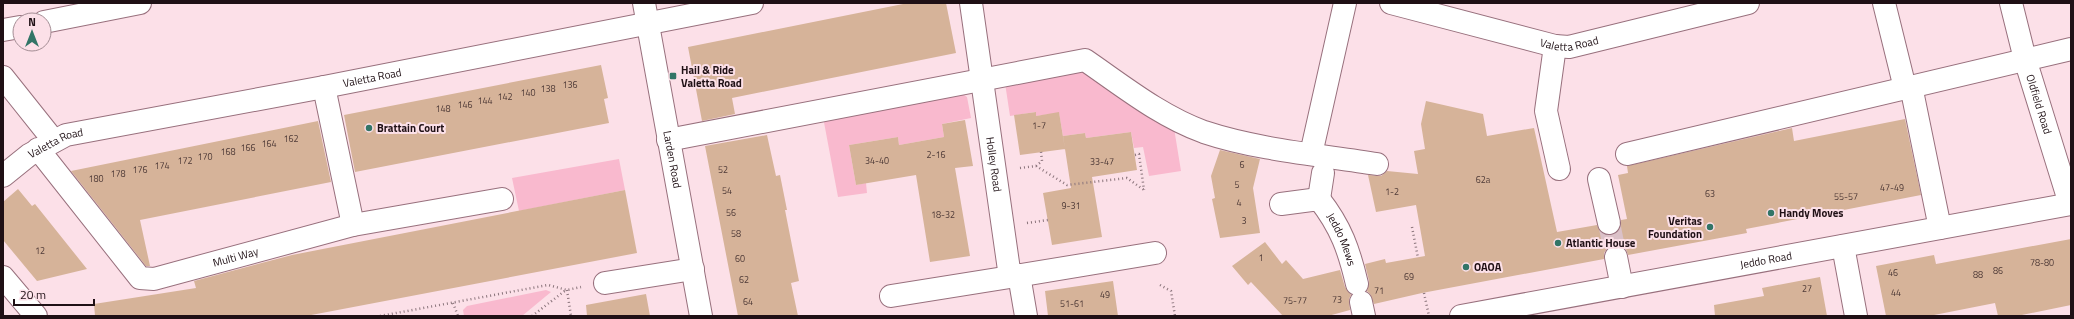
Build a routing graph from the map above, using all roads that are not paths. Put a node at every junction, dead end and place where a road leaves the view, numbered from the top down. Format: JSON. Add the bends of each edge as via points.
{"nodes":[{"id":1,"x":140,"y":3,"type":"edge"},
{"id":2,"x":752,"y":3,"type":"edge"},
{"id":3,"x":971,"y":3,"type":"edge"},
{"id":4,"x":1345,"y":3,"type":"edge"},
{"id":5,"x":1391,"y":3,"type":"edge"},
{"id":6,"x":1748,"y":3,"type":"edge"},
{"id":7,"x":1884,"y":3,"type":"edge"},
{"id":8,"x":2012,"y":3,"type":"edge"},
{"id":9,"x":646,"y":13,"type":"edge"},
{"id":10,"x":52,"y":20,"type":"edge"},
{"id":11,"x":1555,"y":46,"type":"junction"},
{"id":12,"x":2071,"y":49,"type":"edge"},
{"id":13,"x":2025,"y":59,"type":"junction"},
{"id":14,"x":3,"y":77,"type":"edge"},
{"id":15,"x":981,"y":79,"type":"junction"},
{"id":16,"x":324,"y":87,"type":"junction"},
{"id":17,"x":1908,"y":87,"type":"junction"},
{"id":18,"x":668,"y":140,"type":"junction"},
{"id":19,"x":46,"y":145,"type":"junction"},
{"id":20,"x":1311,"y":154,"type":"junction"},
{"id":21,"x":1627,"y":154,"type":"dead end"},
{"id":22,"x":1377,"y":164,"type":"dead end"},
{"id":23,"x":1559,"y":169,"type":"dead end"},
{"id":24,"x":1323,"y":173,"type":"dead end"},
{"id":25,"x":3,"y":176,"type":"edge"},
{"id":26,"x":1599,"y":179,"type":"dead end"},
{"id":27,"x":502,"y":199,"type":"dead end"},
{"id":28,"x":1319,"y":199,"type":"junction"},
{"id":29,"x":1281,"y":204,"type":"dead end"},
{"id":30,"x":2071,"y":204,"type":"edge"},
{"id":31,"x":1609,"y":223,"type":"tunnel mouth"},
{"id":32,"x":354,"y":225,"type":"junction"},
{"id":33,"x":1940,"y":228,"type":"junction"},
{"id":34,"x":1843,"y":246,"type":"junction"},
{"id":35,"x":1154,"y":253,"type":"dead end"},
{"id":36,"x":1616,"y":257,"type":"tunnel mouth"},
{"id":37,"x":693,"y":269,"type":"junction"},
{"id":38,"x":1015,"y":276,"type":"junction"},
{"id":39,"x":3,"y":277,"type":"edge"},
{"id":40,"x":605,"y":283,"type":"dead end"},
{"id":41,"x":1622,"y":287,"type":"junction"},
{"id":42,"x":891,"y":296,"type":"dead end"},
{"id":43,"x":1361,"y":301,"type":"edge"},
{"id":44,"x":36,"y":316,"type":"edge"},
{"id":45,"x":701,"y":316,"type":"edge"},
{"id":46,"x":1026,"y":316,"type":"edge"},
{"id":47,"x":1461,"y":316,"type":"edge"},
{"id":48,"x":1856,"y":316,"type":"edge"}],
"edges":[{"from":1,"to":10,"type":"street"},
{"from":2,"to":9,"type":"street","name":"Valetta Road"},
{"from":3,"to":15,"type":"street","name":"Holley Road"},
{"from":4,"to":20,"type":"street"},
{"from":5,"to":11,"type":"street","name":"Valetta Road"},
{"from":6,"to":11,"type":"street","name":"Valetta Road","via":[[1569,47]]},
{"from":7,"to":17,"type":"street"},
{"from":8,"to":13,"type":"street","name":"Oldfield Road"},
{"from":9,"to":16,"type":"street","name":"Valetta Road"},
{"from":9,"to":18,"type":"street","name":"Larden Road"},
{"from":11,"to":23,"type":"street","via":[[1546,111]]},
{"from":12,"to":13,"type":"street"},
{"from":13,"to":17,"type":"street"},
{"from":13,"to":30,"type":"street","name":"Oldfield Road"},
{"from":14,"to":19,"type":"street","name":"Multi Way"},
{"from":15,"to":18,"type":"street"},
{"from":15,"to":20,"type":"street","via":[[1085,60],[1156,108],[1204,132],[1282,151]]},
{"from":15,"to":38,"type":"street","name":"Holley Road","via":[[995,172]]},
{"from":16,"to":19,"type":"street","name":"Valetta Road","via":[[66,136]]},
{"from":16,"to":32,"type":"street"},
{"from":17,"to":21,"type":"street"},
{"from":17,"to":33,"type":"street"},
{"from":18,"to":37,"type":"street","name":"Larden Road"},
{"from":19,"to":25,"type":"street","name":"Valetta Road"},
{"from":19,"to":32,"type":"street","name":"Multi Way","via":[[140,278],[154,279]]},
{"from":20,"to":22,"type":"street"},
{"from":24,"to":28,"type":"street"},
{"from":26,"to":31,"type":"street"},
{"from":27,"to":32,"type":"street","name":"Multi Way"},
{"from":28,"to":29,"type":"street"},
{"from":28,"to":43,"type":"street","name":"Jeddo Mews","via":[[1333,216],[1342,234]]},
{"from":30,"to":33,"type":"street","name":"Jeddo Road"},
{"from":33,"to":34,"type":"street","name":"Jeddo Road"},
{"from":34,"to":41,"type":"street","name":"Jeddo Road"},
{"from":34,"to":48,"type":"street"},
{"from":35,"to":38,"type":"street"},
{"from":36,"to":41,"type":"street"},
{"from":37,"to":40,"type":"street"},
{"from":37,"to":45,"type":"street","name":"Larden Road"},
{"from":38,"to":42,"type":"street"},
{"from":38,"to":46,"type":"street","name":"Holley Road"},
{"from":39,"to":44,"type":"street"},
{"from":41,"to":47,"type":"street","name":"Jeddo Road"}]}
